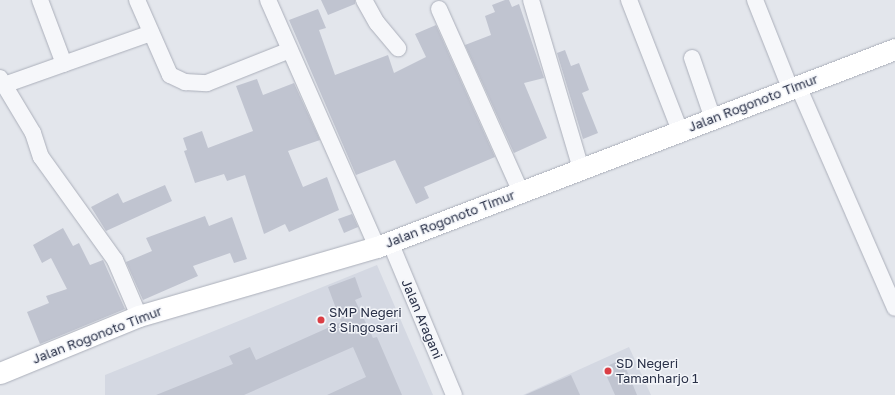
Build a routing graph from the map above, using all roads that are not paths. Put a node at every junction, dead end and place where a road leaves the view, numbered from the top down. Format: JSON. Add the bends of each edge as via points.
{"nodes":[{"id":1,"x":40,"y":0,"type":"edge"},
{"id":2,"x":137,"y":0,"type":"edge"},
{"id":3,"x":268,"y":0,"type":"edge"},
{"id":4,"x":364,"y":0,"type":"edge"},
{"id":5,"x":531,"y":0,"type":"edge"},
{"id":6,"x":629,"y":0,"type":"edge"},
{"id":7,"x":755,"y":0,"type":"edge"},
{"id":8,"x":438,"y":9,"type":"dead end"},
{"id":9,"x":151,"y":33,"type":"junction"},
{"id":10,"x":398,"y":48,"type":"dead end"},
{"id":11,"x":895,"y":49,"type":"edge"},
{"id":12,"x":290,"y":50,"type":"junction"},
{"id":13,"x":692,"y":58,"type":"dead end"},
{"id":14,"x":64,"y":64,"type":"junction"},
{"id":15,"x":2,"y":81,"type":"edge"},
{"id":16,"x":794,"y":87,"type":"junction"},
{"id":17,"x":713,"y":119,"type":"junction"},
{"id":18,"x":680,"y":131,"type":"junction"},
{"id":19,"x":581,"y":169,"type":"junction"},
{"id":20,"x":522,"y":192,"type":"junction"},
{"id":21,"x":384,"y":245,"type":"junction"},
{"id":22,"x":895,"y":308,"type":"edge"},
{"id":23,"x":139,"y":316,"type":"junction"},
{"id":24,"x":0,"y":373,"type":"edge"},
{"id":25,"x":454,"y":395,"type":"edge"}],
"edges":[{"from":1,"to":14,"type":"street"},
{"from":2,"to":9,"type":"street"},
{"from":3,"to":12,"type":"street","name":"Jalan Aragani"},
{"from":4,"to":10,"type":"street","via":[[377,23]]},
{"from":5,"to":19,"type":"street"},
{"from":6,"to":18,"type":"street"},
{"from":7,"to":16,"type":"street"},
{"from":8,"to":20,"type":"street"},
{"from":9,"to":12,"type":"street","via":[[170,75],[185,82],[207,83]]},
{"from":9,"to":14,"type":"street"},
{"from":11,"to":16,"type":"main road","name":"Jalan Rogonoto Timur"},
{"from":12,"to":21,"type":"street","name":"Jalan Aragani"},
{"from":13,"to":17,"type":"street"},
{"from":14,"to":15,"type":"street"},
{"from":15,"to":23,"type":"street","via":[[33,133],[45,162],[115,260]]},
{"from":16,"to":17,"type":"main road","name":"Jalan Rogonoto Timur"},
{"from":16,"to":22,"type":"street"},
{"from":17,"to":18,"type":"main road","name":"Jalan Rogonoto Timur"},
{"from":18,"to":19,"type":"main road","name":"Jalan Rogonoto Timur"},
{"from":19,"to":20,"type":"main road","name":"Jalan Rogonoto Timur"},
{"from":20,"to":21,"type":"main road","name":"Jalan Rogonoto Timur"},
{"from":21,"to":23,"type":"main road","name":"Jalan Rogonoto Timur"},
{"from":21,"to":25,"type":"street","name":"Jalan Aragani"},
{"from":23,"to":24,"type":"main road","name":"Jalan Rogonoto Timur"}]}
